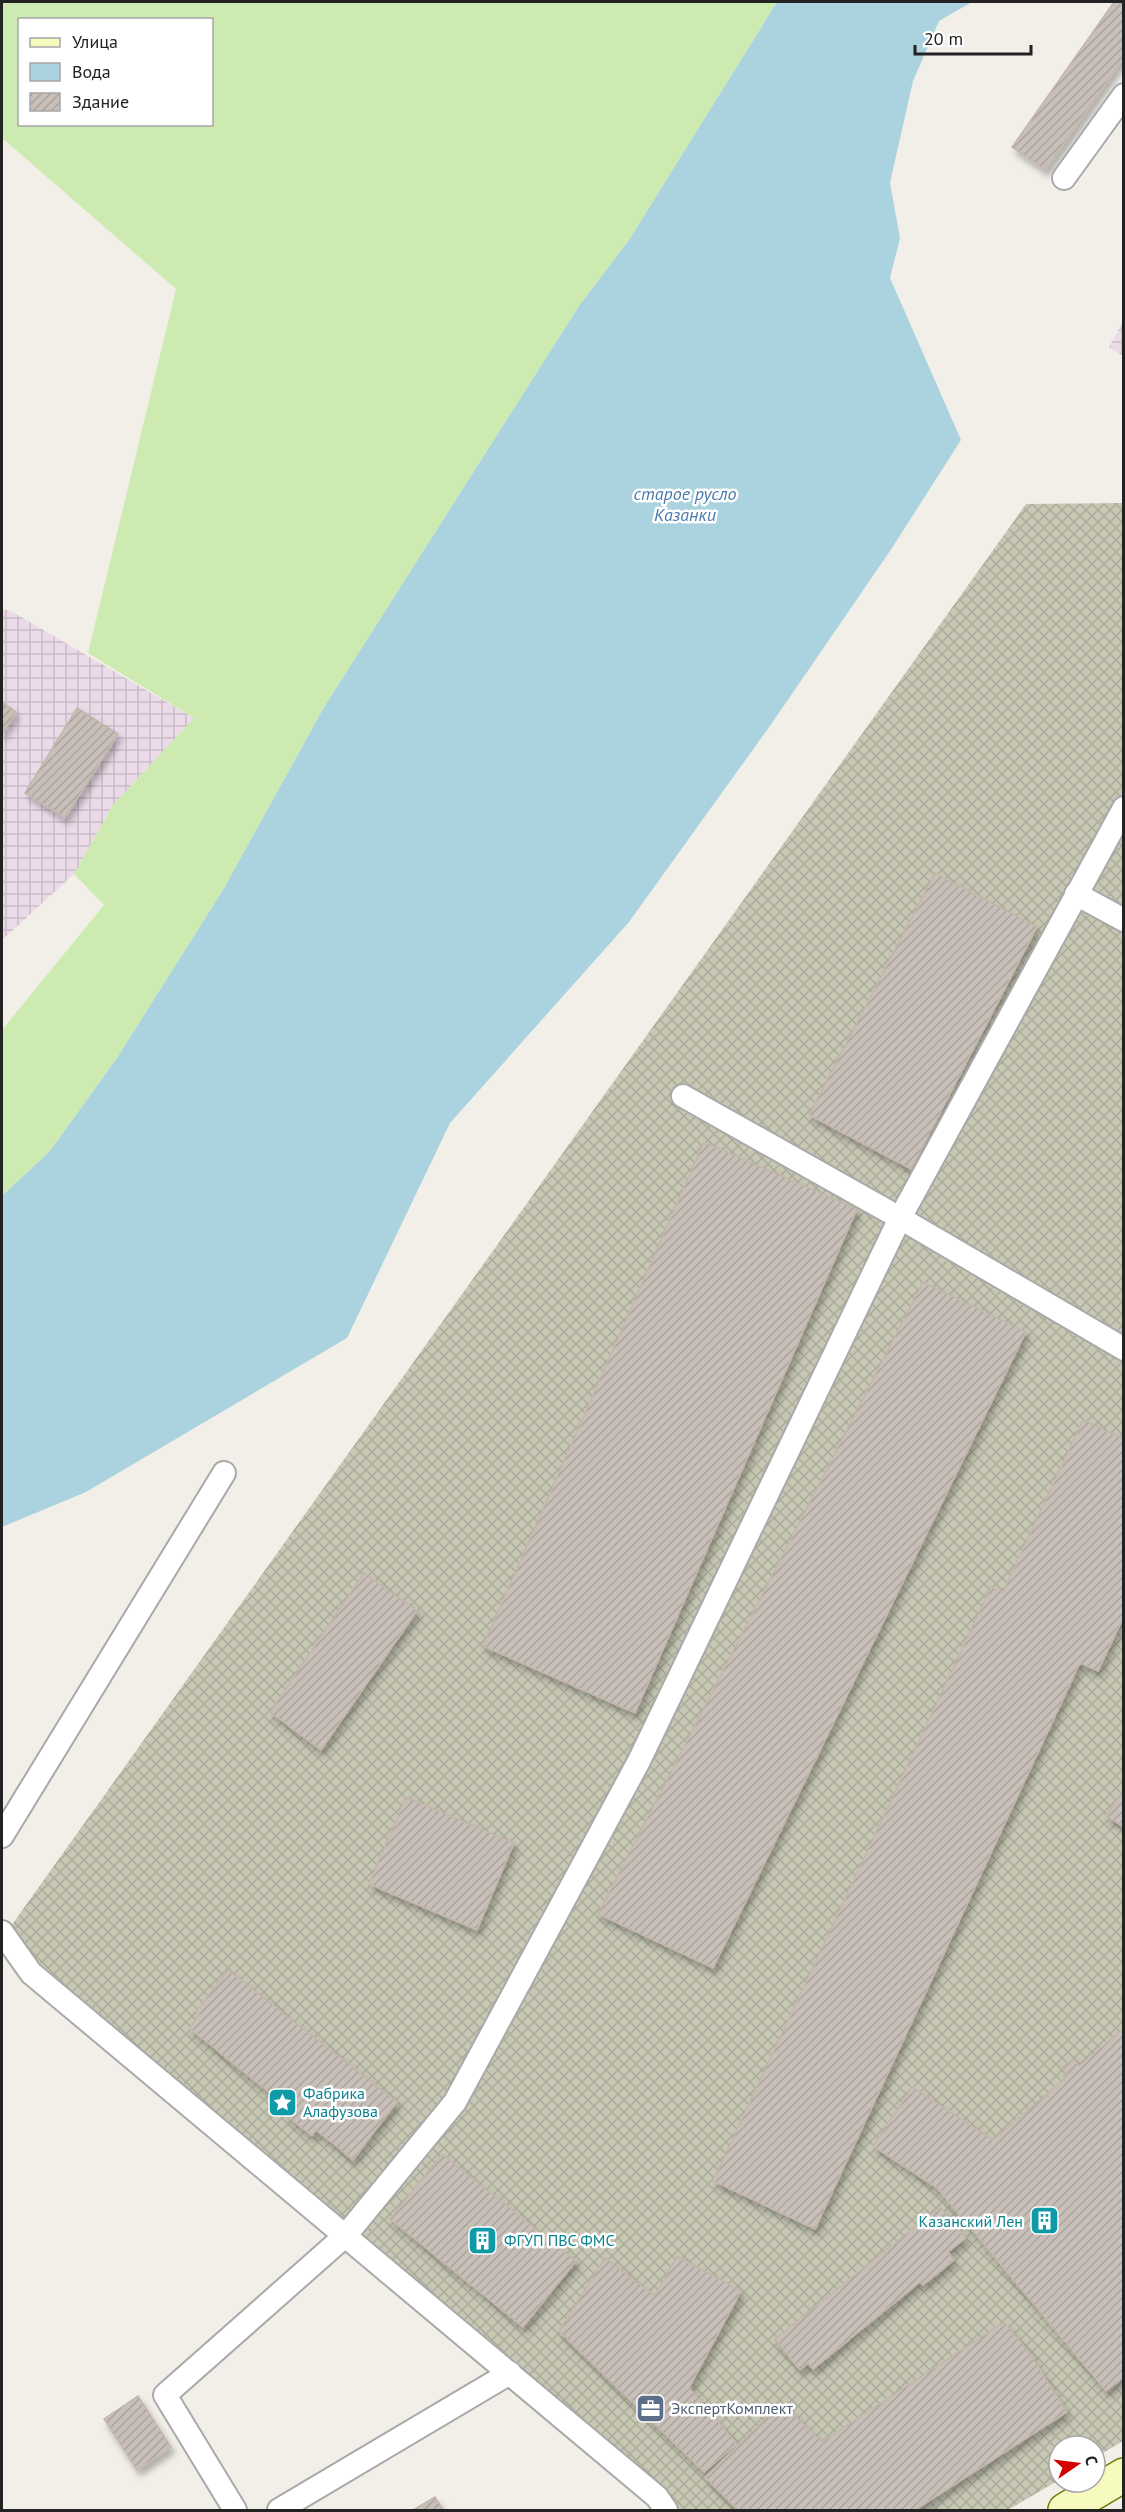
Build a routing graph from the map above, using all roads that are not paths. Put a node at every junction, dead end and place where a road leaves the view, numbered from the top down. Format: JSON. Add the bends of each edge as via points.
{"nodes":[{"id":1,"x":1124,"y":95,"type":"edge"},
{"id":2,"x":1065,"y":178,"type":"dead end"},
{"id":3,"x":1124,"y":808,"type":"edge"},
{"id":4,"x":1076,"y":894,"type":"junction"},
{"id":5,"x":1124,"y":920,"type":"edge"},
{"id":6,"x":683,"y":1096,"type":"dead end"},
{"id":7,"x":900,"y":1218,"type":"junction"},
{"id":8,"x":1124,"y":1349,"type":"edge"},
{"id":9,"x":224,"y":1473,"type":"dead end"},
{"id":10,"x":2,"y":1836,"type":"edge"},
{"id":11,"x":2,"y":1932,"type":"edge"},
{"id":12,"x":346,"y":2235,"type":"junction"},
{"id":13,"x":510,"y":2373,"type":"junction"},
{"id":14,"x":1124,"y":2475,"type":"edge"},
{"id":15,"x":235,"y":2511,"type":"edge"},
{"id":16,"x":279,"y":2511,"type":"edge"},
{"id":17,"x":666,"y":2511,"type":"edge"},
{"id":18,"x":1065,"y":2511,"type":"edge"}],
"edges":[{"from":1,"to":2,"type":"lane"},
{"from":3,"to":4,"type":"lane"},
{"from":4,"to":5,"type":"lane"},
{"from":4,"to":7,"type":"lane"},
{"from":6,"to":7,"type":"lane"},
{"from":7,"to":8,"type":"lane"},
{"from":7,"to":12,"type":"lane","via":[[639,1761],[455,2102]]},
{"from":9,"to":10,"type":"lane"},
{"from":11,"to":12,"type":"lane","via":[[31,1973]]},
{"from":12,"to":13,"type":"lane"},
{"from":12,"to":15,"type":"lane","via":[[165,2395]]},
{"from":13,"to":16,"type":"lane"},
{"from":13,"to":17,"type":"lane","via":[[657,2497]]},
{"from":14,"to":18,"type":"street"}]}
